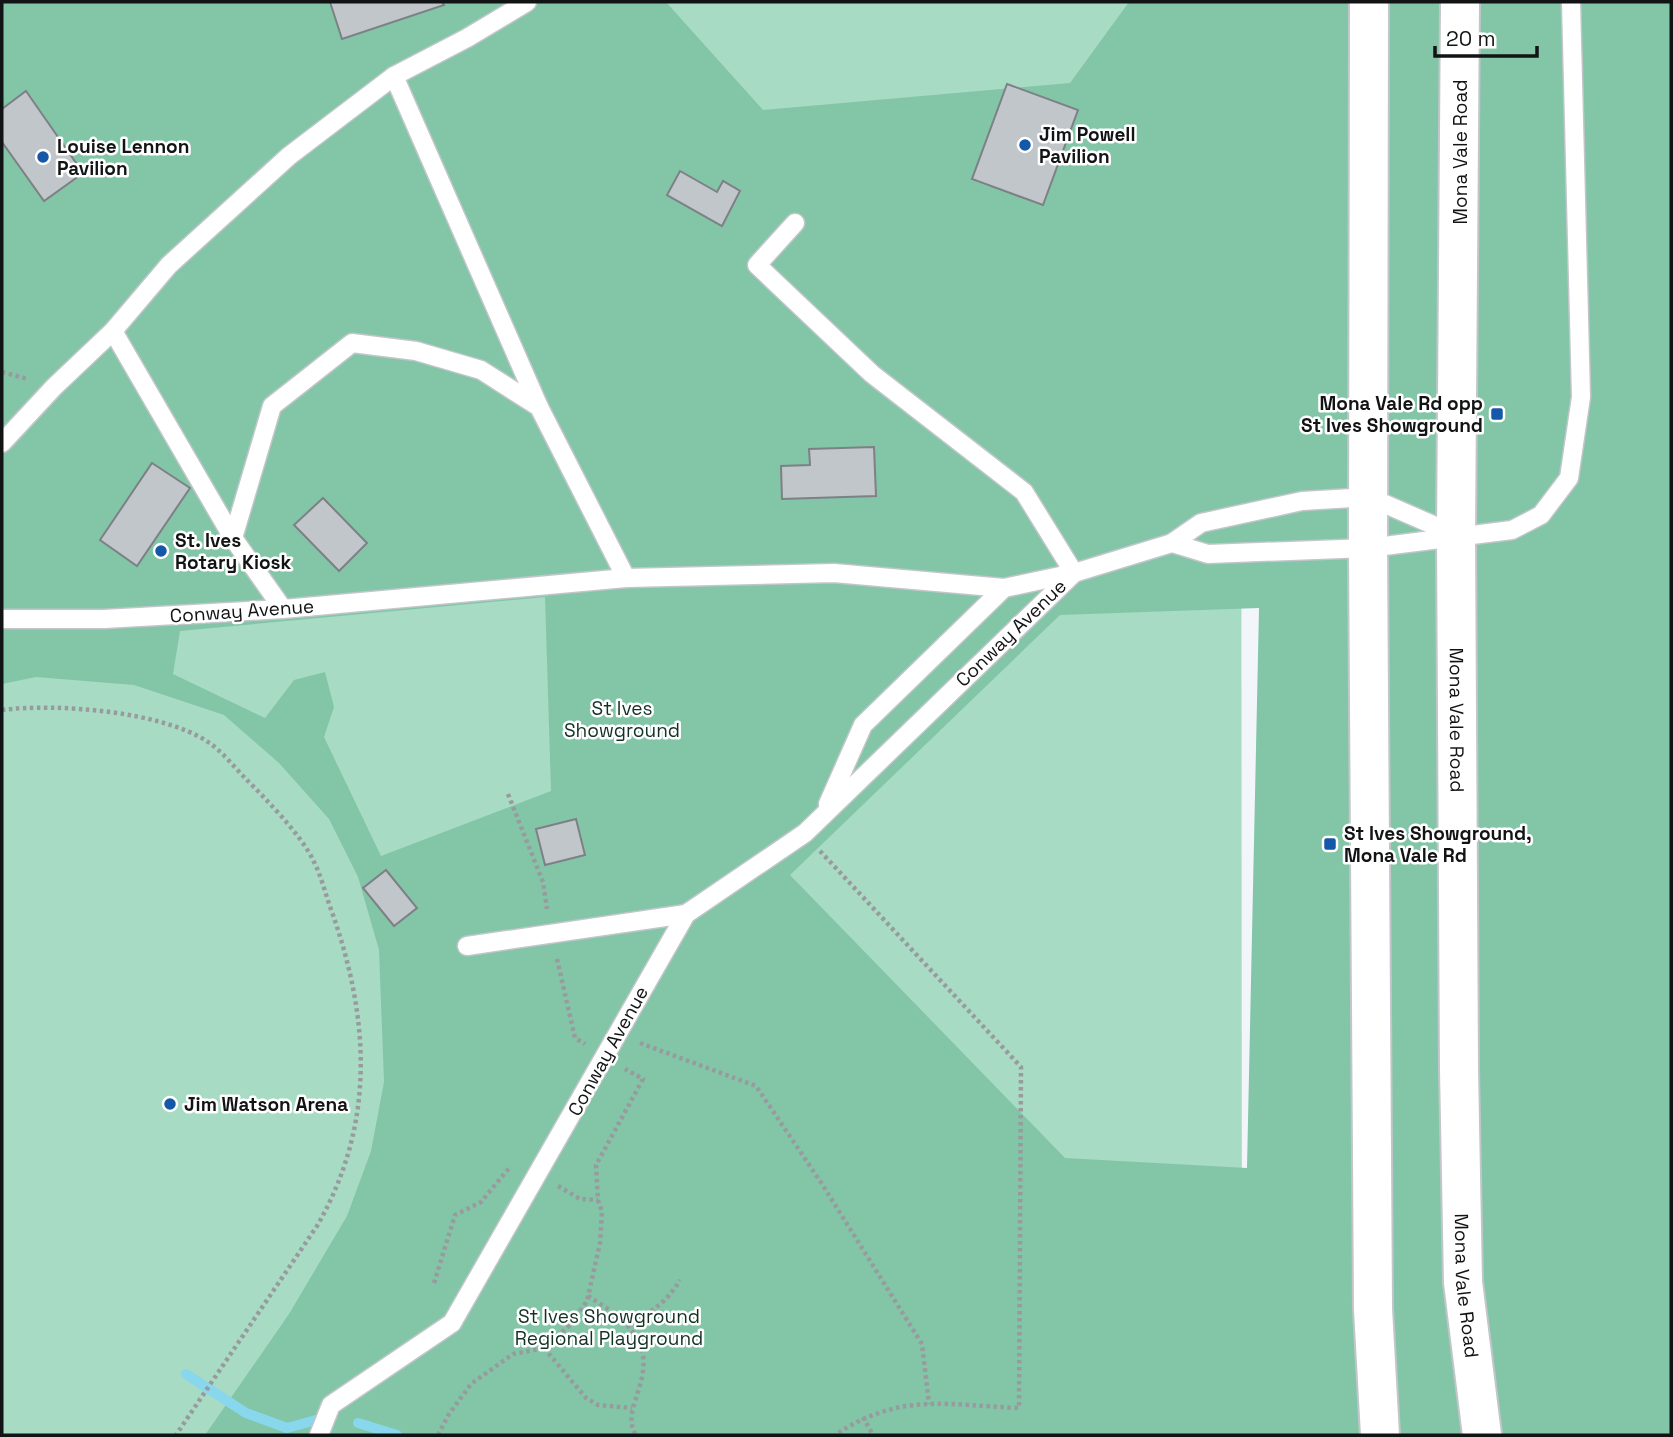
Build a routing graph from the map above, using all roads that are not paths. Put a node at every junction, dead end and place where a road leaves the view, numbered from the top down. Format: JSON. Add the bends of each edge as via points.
{"nodes":[{"id":1,"x":527,"y":2,"type":"edge"},
{"id":2,"x":1369,"y":2,"type":"edge"},
{"id":3,"x":1460,"y":2,"type":"edge"},
{"id":4,"x":1571,"y":2,"type":"edge"},
{"id":5,"x":394,"y":76,"type":"junction"},
{"id":6,"x":795,"y":223,"type":"dead end"},
{"id":7,"x":113,"y":331,"type":"junction"},
{"id":8,"x":540,"y":407,"type":"junction"},
{"id":9,"x":2,"y":443,"type":"edge"},
{"id":10,"x":1368,"y":497,"type":"junction"},
{"id":11,"x":1456,"y":535,"type":"junction"},
{"id":12,"x":233,"y":538,"type":"junction"},
{"id":13,"x":1172,"y":543,"type":"junction"},
{"id":14,"x":1368,"y":548,"type":"junction"},
{"id":15,"x":1074,"y":573,"type":"junction"},
{"id":16,"x":626,"y":578,"type":"junction"},
{"id":17,"x":1004,"y":588,"type":"junction"},
{"id":18,"x":283,"y":609,"type":"junction"},
{"id":19,"x":2,"y":618,"type":"edge"},
{"id":20,"x":824,"y":812,"type":"junction"},
{"id":21,"x":686,"y":914,"type":"junction"},
{"id":22,"x":467,"y":946,"type":"dead end"},
{"id":23,"x":319,"y":1435,"type":"edge"},
{"id":24,"x":1380,"y":1435,"type":"edge"},
{"id":25,"x":1482,"y":1435,"type":"edge"}],
"edges":[{"from":1,"to":5,"type":"lane"},
{"from":2,"to":10,"type":"highway"},
{"from":3,"to":11,"type":"highway","name":"Mona Vale Road"},
{"from":4,"to":11,"type":"lane","via":[[1581,397],[1569,478],[1541,515],[1512,530]]},
{"from":5,"to":7,"type":"lane","via":[[251,188],[169,265]]},
{"from":5,"to":8,"type":"lane"},
{"from":6,"to":15,"type":"lane","via":[[757,265],[872,374],[1024,492]]},
{"from":7,"to":9,"type":"lane"},
{"from":7,"to":12,"type":"lane"},
{"from":8,"to":12,"type":"lane","via":[[481,370],[416,351],[352,343],[272,406]]},
{"from":8,"to":16,"type":"lane"},
{"from":10,"to":11,"type":"lane"},
{"from":10,"to":13,"type":"lane","via":[[1302,501],[1201,523]]},
{"from":10,"to":14,"type":"highway"},
{"from":11,"to":14,"type":"lane"},
{"from":11,"to":25,"type":"highway","name":"Mona Vale Road","via":[[1463,1282]]},
{"from":12,"to":18,"type":"lane"},
{"from":13,"to":14,"type":"lane","via":[[1208,554]]},
{"from":13,"to":15,"type":"lane"},
{"from":14,"to":24,"type":"highway","via":[[1373,1309]]},
{"from":15,"to":17,"type":"lane","name":"Conway Avenue"},
{"from":15,"to":20,"type":"lane","name":"Conway Avenue"},
{"from":16,"to":17,"type":"lane","name":"Conway Avenue","via":[[834,573]]},
{"from":16,"to":18,"type":"lane","name":"Conway Avenue"},
{"from":17,"to":20,"type":"lane","via":[[863,725]]},
{"from":18,"to":19,"type":"lane","name":"Conway Avenue","via":[[104,619]]},
{"from":20,"to":21,"type":"lane","name":"Conway Avenue","via":[[805,833]]},
{"from":21,"to":22,"type":"lane"},
{"from":21,"to":23,"type":"lane","name":"Conway Avenue","via":[[452,1323],[331,1405]]}]}
